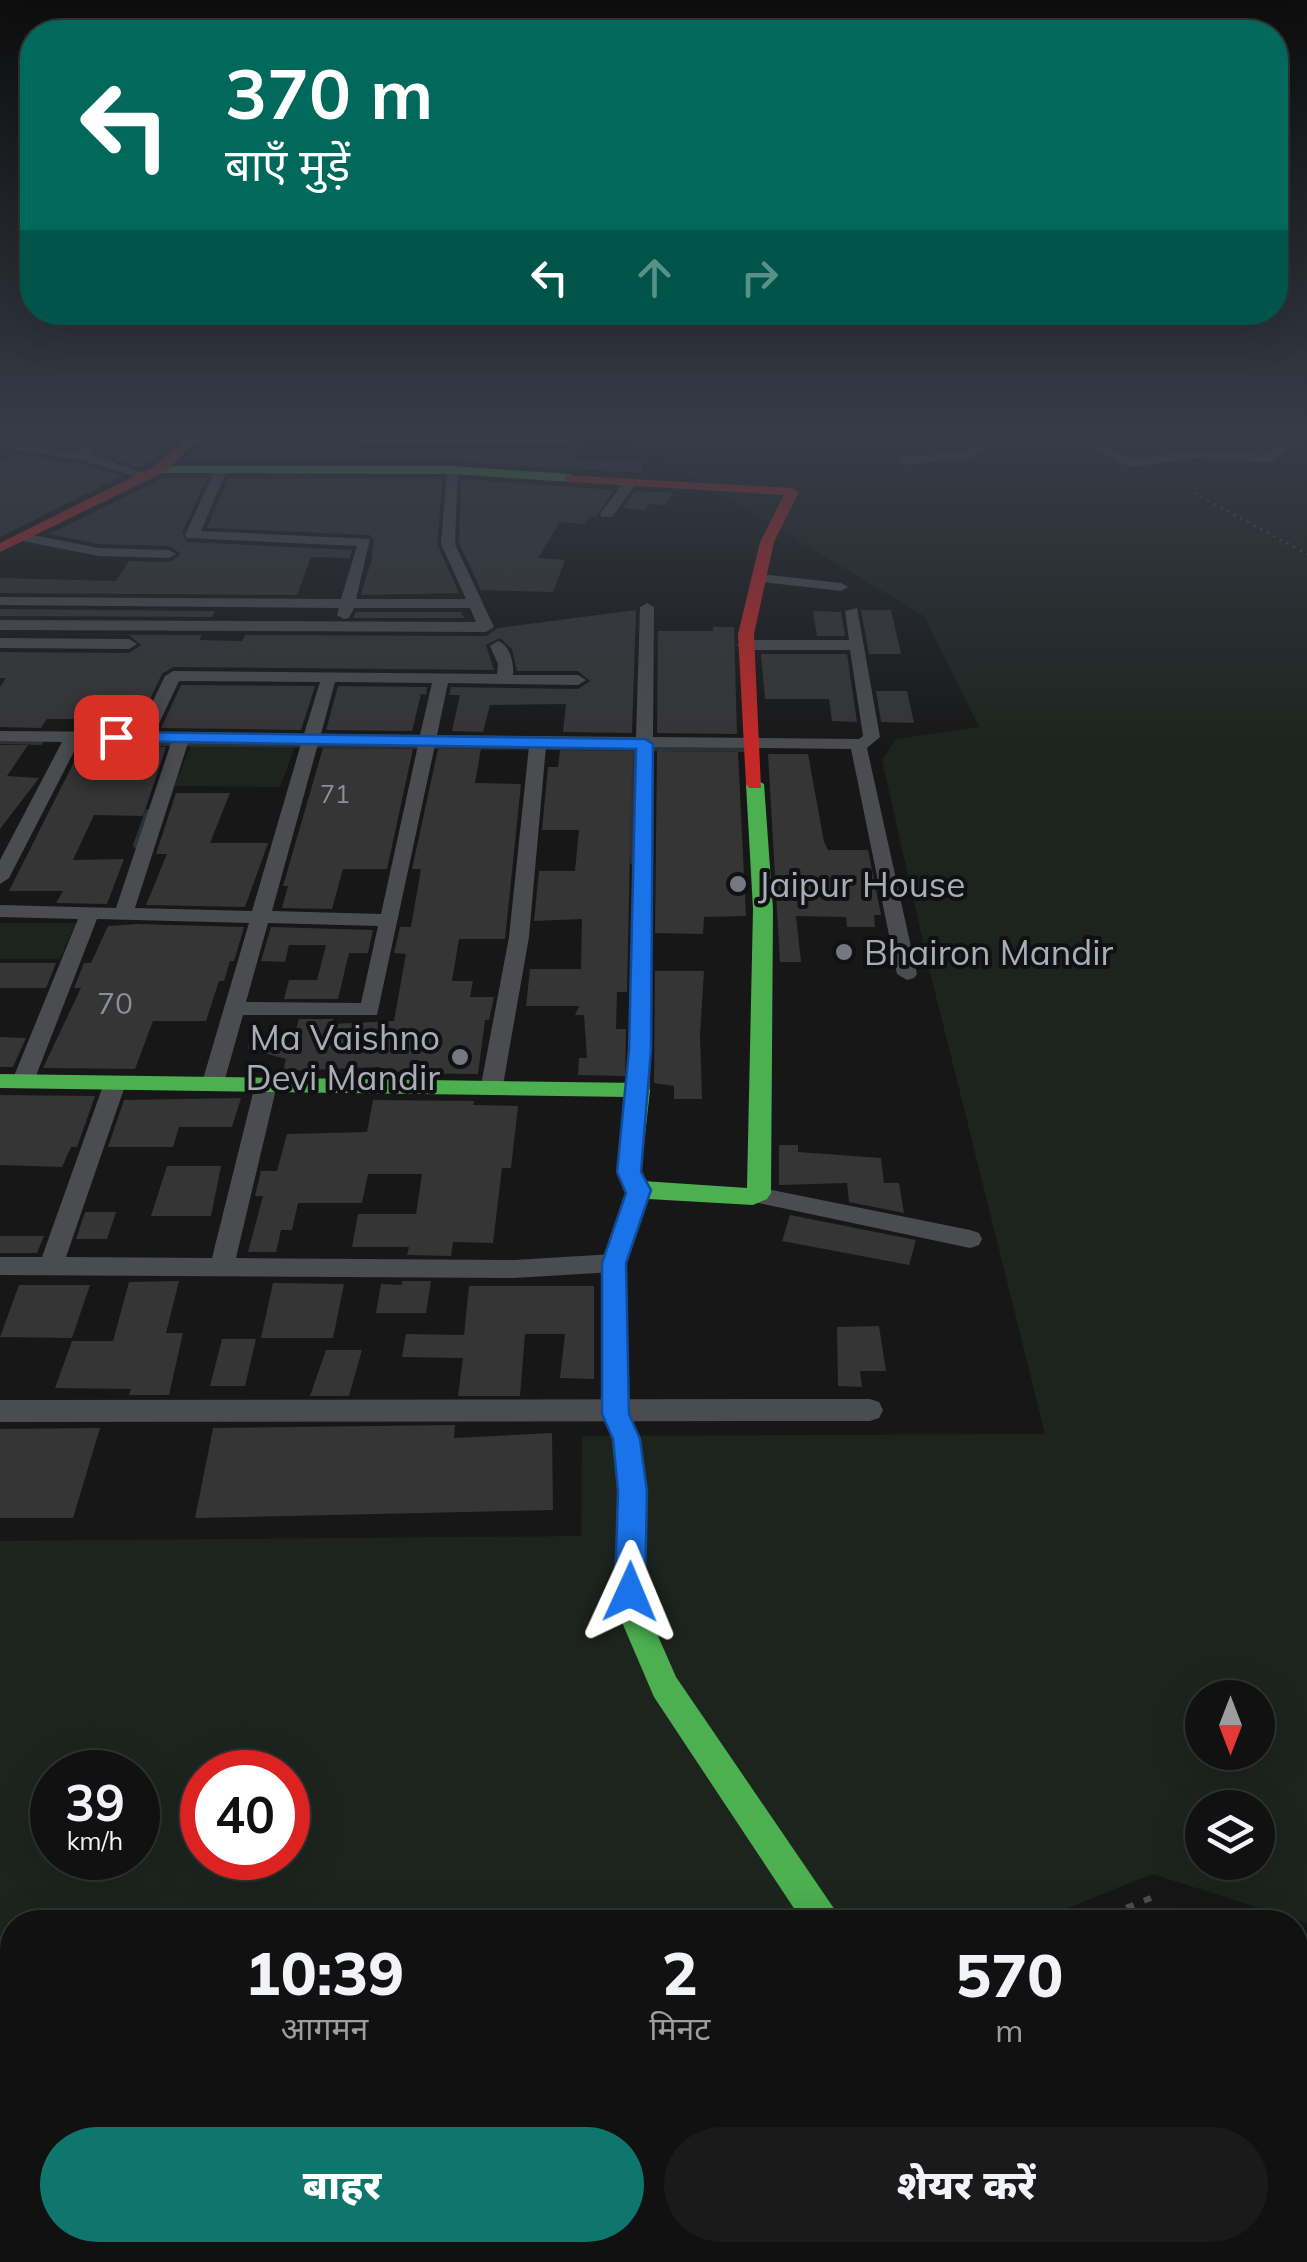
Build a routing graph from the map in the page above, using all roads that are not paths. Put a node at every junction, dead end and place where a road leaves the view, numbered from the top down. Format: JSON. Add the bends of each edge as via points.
{"nodes":[{"id":1,"x":35,"y":540,"type":"edge"},
{"id":2,"x":188,"y":540,"type":"edge"},
{"id":3,"x":448,"y":540,"type":"edge"},
{"id":4,"x":767,"y":540,"type":"edge"},
{"id":5,"x":169,"y":554,"type":"dead end"},
{"id":6,"x":759,"y":578,"type":"junction"},
{"id":7,"x":841,"y":587,"type":"dead end"},
{"id":8,"x":190,"y":600,"type":"junction"},
{"id":9,"x":0,"y":601,"type":"edge"},
{"id":10,"x":348,"y":601,"type":"junction"},
{"id":11,"x":478,"y":604,"type":"junction"},
{"id":12,"x":647,"y":607,"type":"dead end"},
{"id":13,"x":852,"y":611,"type":"dead end"},
{"id":14,"x":0,"y":625,"type":"edge"},
{"id":15,"x":176,"y":627,"type":"junction"},
{"id":16,"x":341,"y":628,"type":"junction"},
{"id":17,"x":0,"y":643,"type":"edge"},
{"id":18,"x":129,"y":644,"type":"dead end"},
{"id":19,"x":746,"y":645,"type":"junction"},
{"id":20,"x":858,"y":645,"type":"junction"},
{"id":21,"x":498,"y":646,"type":"dead end"},
{"id":22,"x":329,"y":677,"type":"junction"},
{"id":23,"x":441,"y":677,"type":"junction"},
{"id":24,"x":505,"y":678,"type":"junction"},
{"id":25,"x":578,"y":680,"type":"dead end"},
{"id":26,"x":0,"y":736,"type":"edge"},
{"id":27,"x":72,"y":737,"type":"junction"},
{"id":28,"x":181,"y":737,"type":"junction"},
{"id":29,"x":144,"y":738,"type":"junction"},
{"id":30,"x":310,"y":739,"type":"junction"},
{"id":31,"x":426,"y":740,"type":"junction"},
{"id":32,"x":538,"y":742,"type":"junction"},
{"id":33,"x":754,"y":744,"type":"junction"},
{"id":34,"x":858,"y":744,"type":"junction"},
{"id":35,"x":645,"y":747,"type":"junction"},
{"id":36,"x":10,"y":843,"type":"edge"},
{"id":37,"x":0,"y":878,"type":"edge"},
{"id":38,"x":0,"y":911,"type":"edge"},
{"id":39,"x":90,"y":913,"type":"junction"},
{"id":40,"x":124,"y":914,"type":"junction"},
{"id":41,"x":258,"y":918,"type":"junction"},
{"id":42,"x":389,"y":920,"type":"junction"},
{"id":43,"x":907,"y":974,"type":"dead end"},
{"id":44,"x":235,"y":1008,"type":"junction"},
{"id":45,"x":12,"y":1081,"type":"edge"},
{"id":46,"x":114,"y":1083,"type":"junction"},
{"id":47,"x":266,"y":1085,"type":"junction"},
{"id":48,"x":212,"y":1086,"type":"junction"},
{"id":49,"x":492,"y":1086,"type":"junction"},
{"id":50,"x":638,"y":1090,"type":"junction"},
{"id":51,"x":639,"y":1190,"type":"junction"},
{"id":52,"x":758,"y":1195,"type":"junction"},
{"id":53,"x":970,"y":1239,"type":"dead end"},
{"id":54,"x":614,"y":1263,"type":"junction"},
{"id":55,"x":0,"y":1266,"type":"edge"},
{"id":56,"x":51,"y":1266,"type":"junction"},
{"id":57,"x":222,"y":1267,"type":"junction"},
{"id":58,"x":870,"y":1410,"type":"dead end"},
{"id":59,"x":0,"y":1411,"type":"edge"},
{"id":60,"x":616,"y":1414,"type":"junction"},
{"id":61,"x":815,"y":1910,"type":"edge"}],
"edges":[{"from":1,"to":5,"type":"street","via":[[99,552]]},
{"from":2,"to":10,"type":"street","via":[[365,542]]},
{"from":3,"to":11,"type":"street"},
{"from":4,"to":6,"type":"street"},
{"from":6,"to":7,"type":"street"},
{"from":6,"to":19,"type":"street"},
{"from":8,"to":9,"type":"street"},
{"from":8,"to":10,"type":"street"},
{"from":8,"to":15,"type":"street"},
{"from":10,"to":11,"type":"street"},
{"from":10,"to":16,"type":"street"},
{"from":11,"to":16,"type":"street","via":[[486,628]]},
{"from":12,"to":35,"type":"street"},
{"from":13,"to":20,"type":"street"},
{"from":14,"to":15,"type":"street"},
{"from":15,"to":16,"type":"street"},
{"from":17,"to":18,"type":"street"},
{"from":19,"to":20,"type":"street"},
{"from":19,"to":33,"type":"street"},
{"from":20,"to":34,"type":"street","via":[[872,737]]},
{"from":21,"to":24,"type":"street"},
{"from":22,"to":23,"type":"street"},
{"from":22,"to":29,"type":"street","via":[[173,676]]},
{"from":22,"to":30,"type":"street"},
{"from":23,"to":24,"type":"street"},
{"from":23,"to":31,"type":"street"},
{"from":24,"to":25,"type":"street"},
{"from":26,"to":27,"type":"street"},
{"from":27,"to":29,"type":"street"},
{"from":27,"to":36,"type":"street"},
{"from":28,"to":29,"type":"street"},
{"from":28,"to":30,"type":"street"},
{"from":28,"to":40,"type":"street"},
{"from":30,"to":31,"type":"street"},
{"from":30,"to":41,"type":"street"},
{"from":31,"to":32,"type":"street"},
{"from":31,"to":42,"type":"street"},
{"from":32,"to":35,"type":"street"},
{"from":32,"to":49,"type":"street","via":[[521,925]]},
{"from":33,"to":34,"type":"street"},
{"from":33,"to":35,"type":"street"},
{"from":33,"to":52,"type":"street","via":[[763,909]]},
{"from":34,"to":43,"type":"street"},
{"from":35,"to":50,"type":"street"},
{"from":36,"to":37,"type":"street"},
{"from":38,"to":39,"type":"street"},
{"from":39,"to":40,"type":"street"},
{"from":39,"to":45,"type":"street"},
{"from":40,"to":41,"type":"street"},
{"from":41,"to":42,"type":"street"},
{"from":41,"to":44,"type":"street"},
{"from":42,"to":44,"type":"street","via":[[370,1010]]},
{"from":44,"to":48,"type":"street"},
{"from":45,"to":46,"type":"street"},
{"from":46,"to":48,"type":"street"},
{"from":46,"to":56,"type":"street"},
{"from":47,"to":48,"type":"street"},
{"from":47,"to":49,"type":"street"},
{"from":47,"to":57,"type":"street"},
{"from":49,"to":50,"type":"street"},
{"from":50,"to":51,"type":"street","via":[[629,1172]]},
{"from":51,"to":52,"type":"street"},
{"from":51,"to":54,"type":"street"},
{"from":52,"to":53,"type":"street"},
{"from":54,"to":57,"type":"street"},
{"from":54,"to":60,"type":"street"},
{"from":55,"to":56,"type":"street"},
{"from":56,"to":57,"type":"street"},
{"from":58,"to":60,"type":"street"},
{"from":59,"to":60,"type":"street"},
{"from":60,"to":61,"type":"street","via":[[632,1491],[630,1592],[636,1620],[666,1688]]}]}
